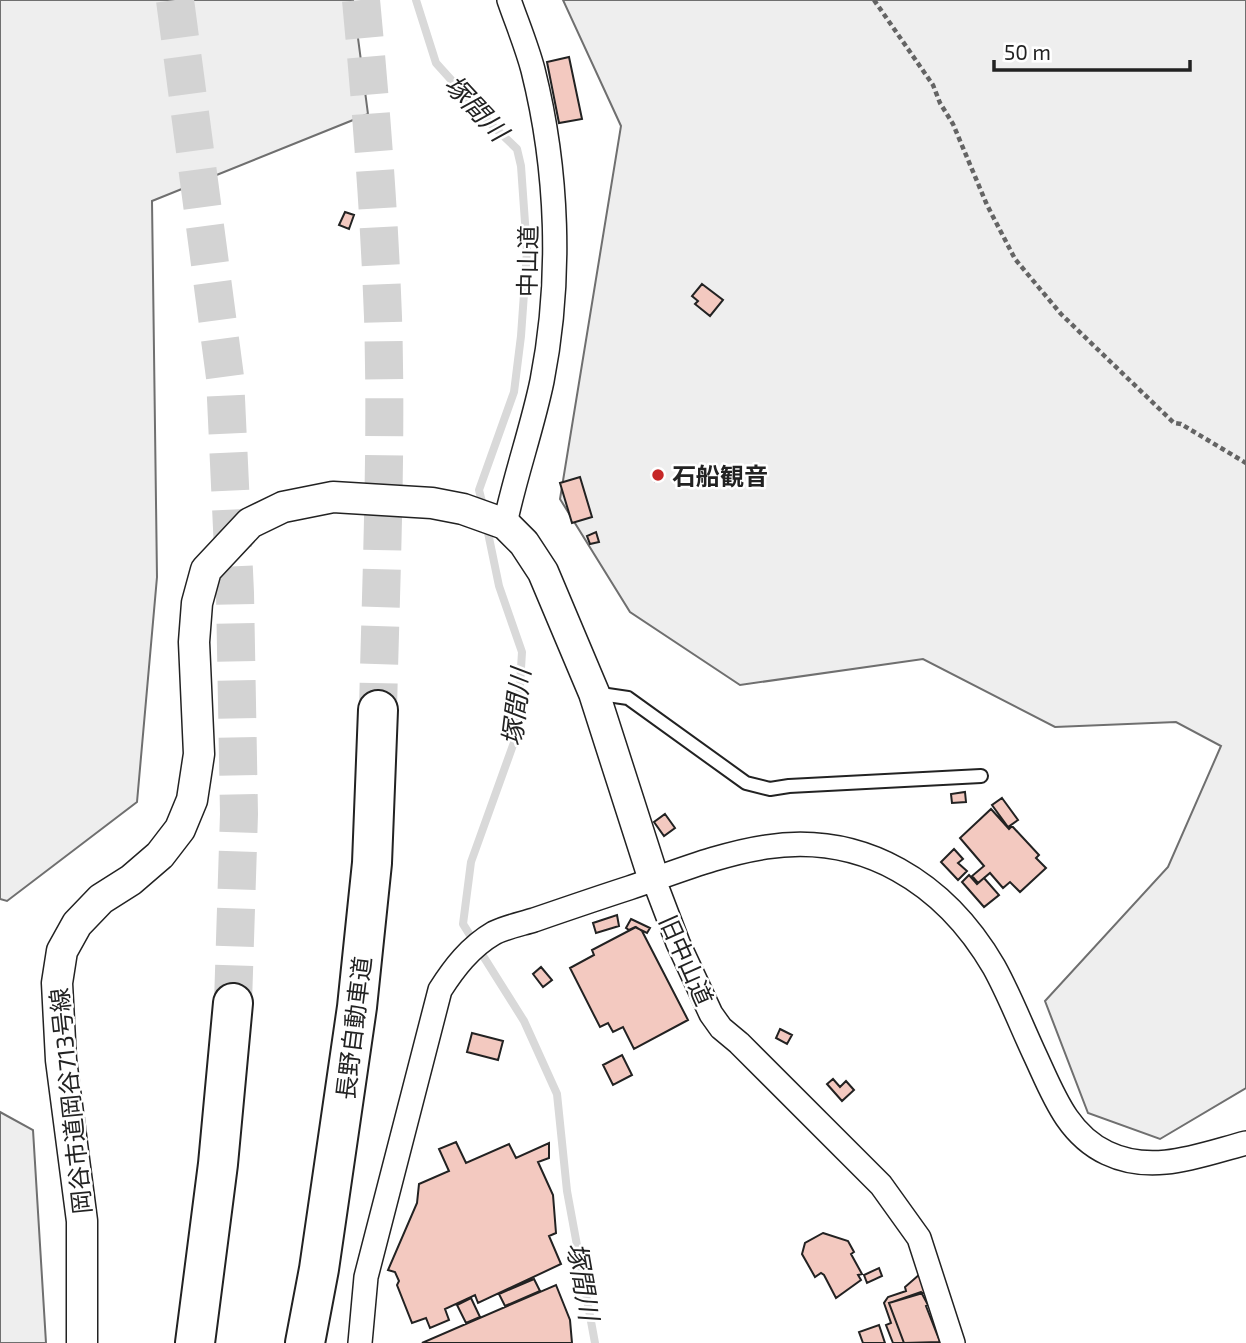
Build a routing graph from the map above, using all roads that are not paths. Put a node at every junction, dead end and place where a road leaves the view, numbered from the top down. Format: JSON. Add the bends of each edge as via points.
{"nodes":[{"id":1,"x":509,"y":0,"type":"edge"},
{"id":2,"x":504,"y":524,"type":"junction"},
{"id":3,"x":594,"y":693,"type":"junction"},
{"id":4,"x":378,"y":710,"type":"tunnel mouth"},
{"id":5,"x":981,"y":776,"type":"dead end"},
{"id":6,"x":654,"y":880,"type":"junction"},
{"id":7,"x":233,"y":1003,"type":"tunnel mouth"},
{"id":8,"x":1246,"y":1143,"type":"edge"},
{"id":9,"x":218,"y":1164,"type":"junction"},
{"id":10,"x":319,"y":1269,"type":"junction"},
{"id":11,"x":82,"y":1343,"type":"edge"},
{"id":12,"x":179,"y":1343,"type":"edge"},
{"id":13,"x":195,"y":1343,"type":"edge"},
{"id":14,"x":305,"y":1343,"type":"edge"},
{"id":15,"x":311,"y":1343,"type":"edge"},
{"id":16,"x":360,"y":1343,"type":"edge"},
{"id":17,"x":953,"y":1343,"type":"edge"}],
"edges":[{"from":1,"to":2,"type":"street","name":"中山道","via":[[543,116],[555,223],[554,299],[542,381]]},
{"from":2,"to":3,"type":"street","name":"旧中山道","via":[[524,543],[543,572]]},
{"from":2,"to":11,"type":"street","name":"岡谷市道岡谷713号線","via":[[432,503],[333,497],[283,507],[250,523],[206,570],[194,642],[199,754],[191,800],[180,829],[160,855],[101,899],[77,924],[62,951],[57,983],[61,1060],[82,1221]]},
{"from":3,"to":5,"type":"lane","via":[[628,698],[746,783],[770,789]]},
{"from":3,"to":6,"type":"street","name":"旧中山道"},
{"from":4,"to":10,"type":"highway","name":"長野自動車道","via":[[372,863],[357,1007]]},
{"from":6,"to":8,"type":"street","via":[[735,853],[796,844],[863,853],[896,867],[947,906],[972,935],[994,967],[1065,1117],[1084,1139],[1108,1154],[1165,1164]]},
{"from":6,"to":16,"type":"street","via":[[495,933],[456,965],[440,990],[366,1277]]},
{"from":6,"to":17,"type":"street","name":"旧中山道","via":[[678,943],[721,1028],[881,1185],[919,1238]]},
{"from":7,"to":9,"type":"highway"},
{"from":9,"to":12,"type":"highway"},
{"from":9,"to":13,"type":"highway"},
{"from":10,"to":14,"type":"highway","name":"長野自動車道"},
{"from":10,"to":15,"type":"highway"}]}
